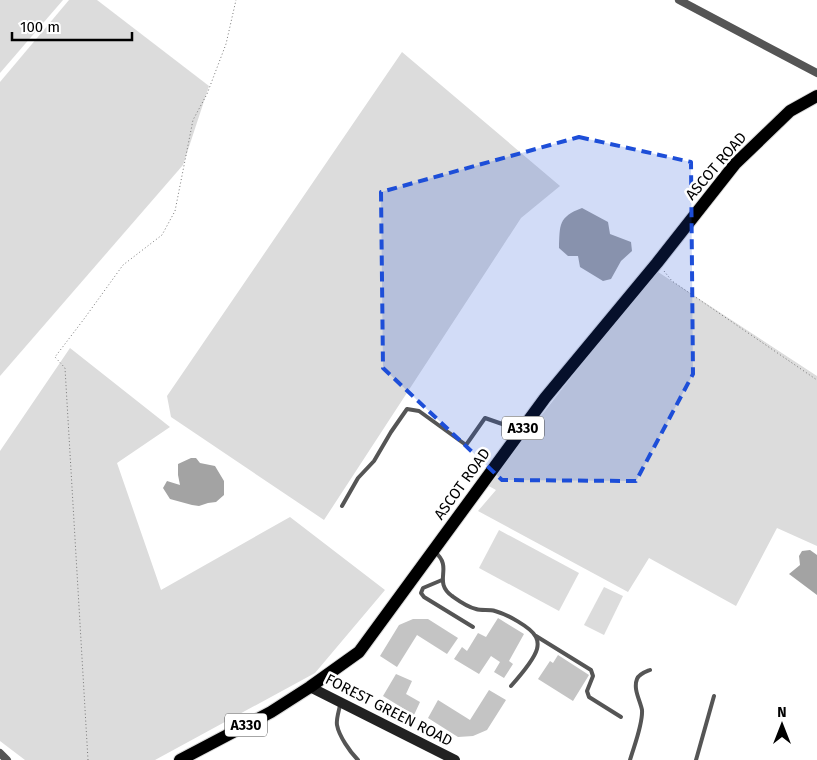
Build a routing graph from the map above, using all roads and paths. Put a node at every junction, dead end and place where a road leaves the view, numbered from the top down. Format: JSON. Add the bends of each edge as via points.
{"nodes":[{"id":1,"x":236,"y":0,"type":"edge"},
{"id":2,"x":679,"y":0,"type":"edge"},
{"id":3,"x":817,"y":72,"type":"edge"},
{"id":4,"x":817,"y":96,"type":"edge"},
{"id":5,"x":657,"y":263,"type":"junction"},
{"id":6,"x":817,"y":380,"type":"edge"},
{"id":7,"x":519,"y":433,"type":"junction"},
{"id":8,"x":342,"y":506,"type":"dead end"},
{"id":9,"x":433,"y":551,"type":"junction"},
{"id":10,"x":442,"y":580,"type":"junction"},
{"id":11,"x":473,"y":627,"type":"dead end"},
{"id":12,"x":536,"y":636,"type":"junction"},
{"id":13,"x":650,"y":670,"type":"dead end"},
{"id":14,"x":511,"y":686,"type":"dead end"},
{"id":15,"x":310,"y":687,"type":"junction"},
{"id":16,"x":714,"y":696,"type":"dead end"},
{"id":17,"x":341,"y":702,"type":"junction"},
{"id":18,"x":621,"y":717,"type":"dead end"},
{"id":19,"x":0,"y":753,"type":"edge"},
{"id":20,"x":7,"y":760,"type":"edge"},
{"id":21,"x":88,"y":760,"type":"edge"},
{"id":22,"x":180,"y":760,"type":"edge"},
{"id":23,"x":358,"y":760,"type":"edge"},
{"id":24,"x":455,"y":760,"type":"edge"},
{"id":25,"x":630,"y":760,"type":"edge"},
{"id":26,"x":696,"y":760,"type":"edge"}],
"edges":[{"from":1,"to":21,"type":"path","via":[[226,44],[193,120],[175,211],[162,235],[123,265],[55,358],[65,368]]},
{"from":2,"to":3,"type":"street"},
{"from":4,"to":5,"type":"main road","name":"ASCOT ROAD","number":"A330","via":[[790,111],[735,164]]},
{"from":5,"to":6,"type":"path","via":[[672,281]]},
{"from":5,"to":7,"type":"main road","name":"ASCOT ROAD","number":"A330"},
{"from":7,"to":8,"type":"lane","via":[[485,418],[466,445],[418,411],[408,409],[374,461],[358,478]]},
{"from":7,"to":9,"type":"main road","name":"ASCOT ROAD","number":"A330"},
{"from":9,"to":10,"type":"lane","via":[[442,560]]},
{"from":9,"to":15,"type":"main road","name":"ASCOT ROAD","number":"A330","via":[[359,652]]},
{"from":10,"to":11,"type":"lane","via":[[423,588],[421,593]]},
{"from":10,"to":12,"type":"lane","via":[[447,591],[469,606],[510,617]]},
{"from":12,"to":14,"type":"lane","via":[[537,650]]},
{"from":12,"to":18,"type":"lane","via":[[591,670],[589,697]]},
{"from":13,"to":25,"type":"lane","via":[[636,681],[642,710]]},
{"from":15,"to":17,"type":"main road","name":"FOREST GREEN ROAD"},
{"from":15,"to":22,"type":"main road","name":"ASCOT ROAD","number":"A330","via":[[271,712]]},
{"from":16,"to":26,"type":"lane"},
{"from":17,"to":23,"type":"lane","via":[[336,724]]},
{"from":17,"to":24,"type":"main road","name":"FOREST GREEN ROAD"},
{"from":19,"to":20,"type":"street"}]}
